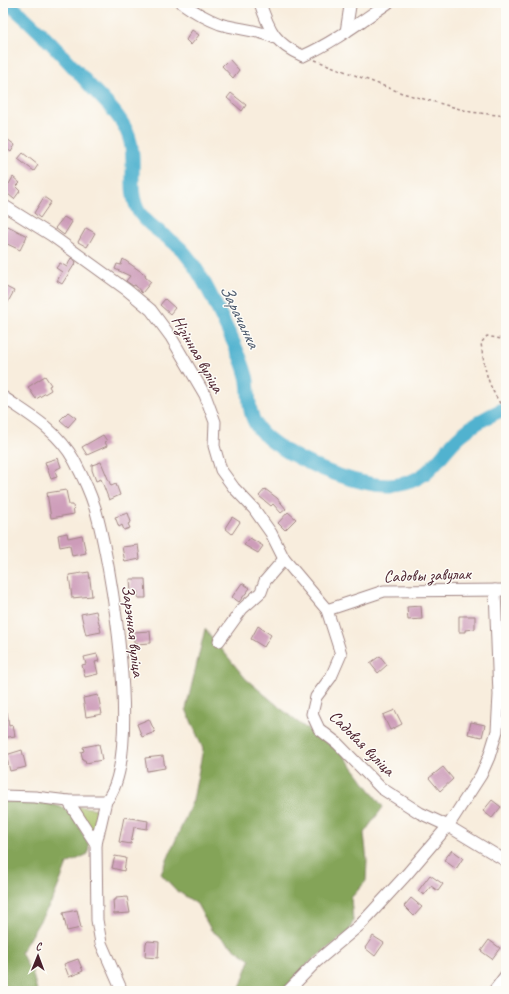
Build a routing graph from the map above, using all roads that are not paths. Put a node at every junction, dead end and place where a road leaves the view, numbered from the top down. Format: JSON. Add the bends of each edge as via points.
{"nodes":[{"id":1,"x":182,"y":3,"type":"edge"},
{"id":2,"x":260,"y":3,"type":"edge"},
{"id":3,"x":388,"y":3,"type":"edge"},
{"id":4,"x":352,"y":4,"type":"edge"},
{"id":5,"x":346,"y":32,"type":"junction"},
{"id":6,"x":275,"y":38,"type":"junction"},
{"id":7,"x":3,"y":205,"type":"edge"},
{"id":8,"x":3,"y":397,"type":"edge"},
{"id":9,"x":284,"y":559,"type":"junction"},
{"id":10,"x":501,"y":590,"type":"edge"},
{"id":11,"x":327,"y":610,"type":"junction"},
{"id":12,"x":219,"y":641,"type":"dead end"},
{"id":13,"x":3,"y":796,"type":"edge"},
{"id":14,"x":68,"y":801,"type":"junction"},
{"id":15,"x":106,"y":801,"type":"junction"},
{"id":16,"x":448,"y":826,"type":"junction"},
{"id":17,"x":96,"y":844,"type":"junction"},
{"id":18,"x":506,"y":861,"type":"edge"},
{"id":19,"x":506,"y":974,"type":"edge"},
{"id":20,"x":122,"y":991,"type":"edge"},
{"id":21,"x":288,"y":991,"type":"edge"},
{"id":22,"x":494,"y":991,"type":"edge"}],
"edges":[{"from":1,"to":6,"type":"street","via":[[221,24],[265,33]]},
{"from":2,"to":6,"type":"street"},
{"from":3,"to":5,"type":"street"},
{"from":4,"to":5,"type":"street"},
{"from":5,"to":6,"type":"street","via":[[303,56]]},
{"from":7,"to":9,"type":"street","name":"Нізінная вуліца","via":[[51,235],[151,310],[171,337],[205,395],[215,422],[214,446],[221,470],[254,508]]},
{"from":8,"to":15,"type":"street","name":"Зарэчная вуліца","via":[[56,434],[73,459],[94,506],[112,596],[122,679],[122,755],[118,781]]},
{"from":9,"to":11,"type":"street","name":"Нізінная вуліца"},
{"from":9,"to":12,"type":"street","via":[[265,581],[261,592],[242,609]]},
{"from":10,"to":11,"type":"street","name":"Садовы завулак","via":[[384,592]]},
{"from":10,"to":16,"type":"street","via":[[497,731],[481,775]]},
{"from":11,"to":16,"type":"street","name":"Садовая вуліца","via":[[341,654],[331,677],[316,697],[312,714],[319,729],[337,743],[381,788],[420,813]]},
{"from":13,"to":14,"type":"street"},
{"from":14,"to":15,"type":"street"},
{"from":14,"to":17,"type":"street"},
{"from":15,"to":17,"type":"street","name":"Зарэчная вуліца"},
{"from":16,"to":18,"type":"street","name":"Садовая вуліца"},
{"from":16,"to":21,"type":"street","via":[[361,924],[316,962]]},
{"from":17,"to":20,"type":"street","name":"Зарэчная вуліца","via":[[101,943]]},
{"from":19,"to":22,"type":"street"}]}
